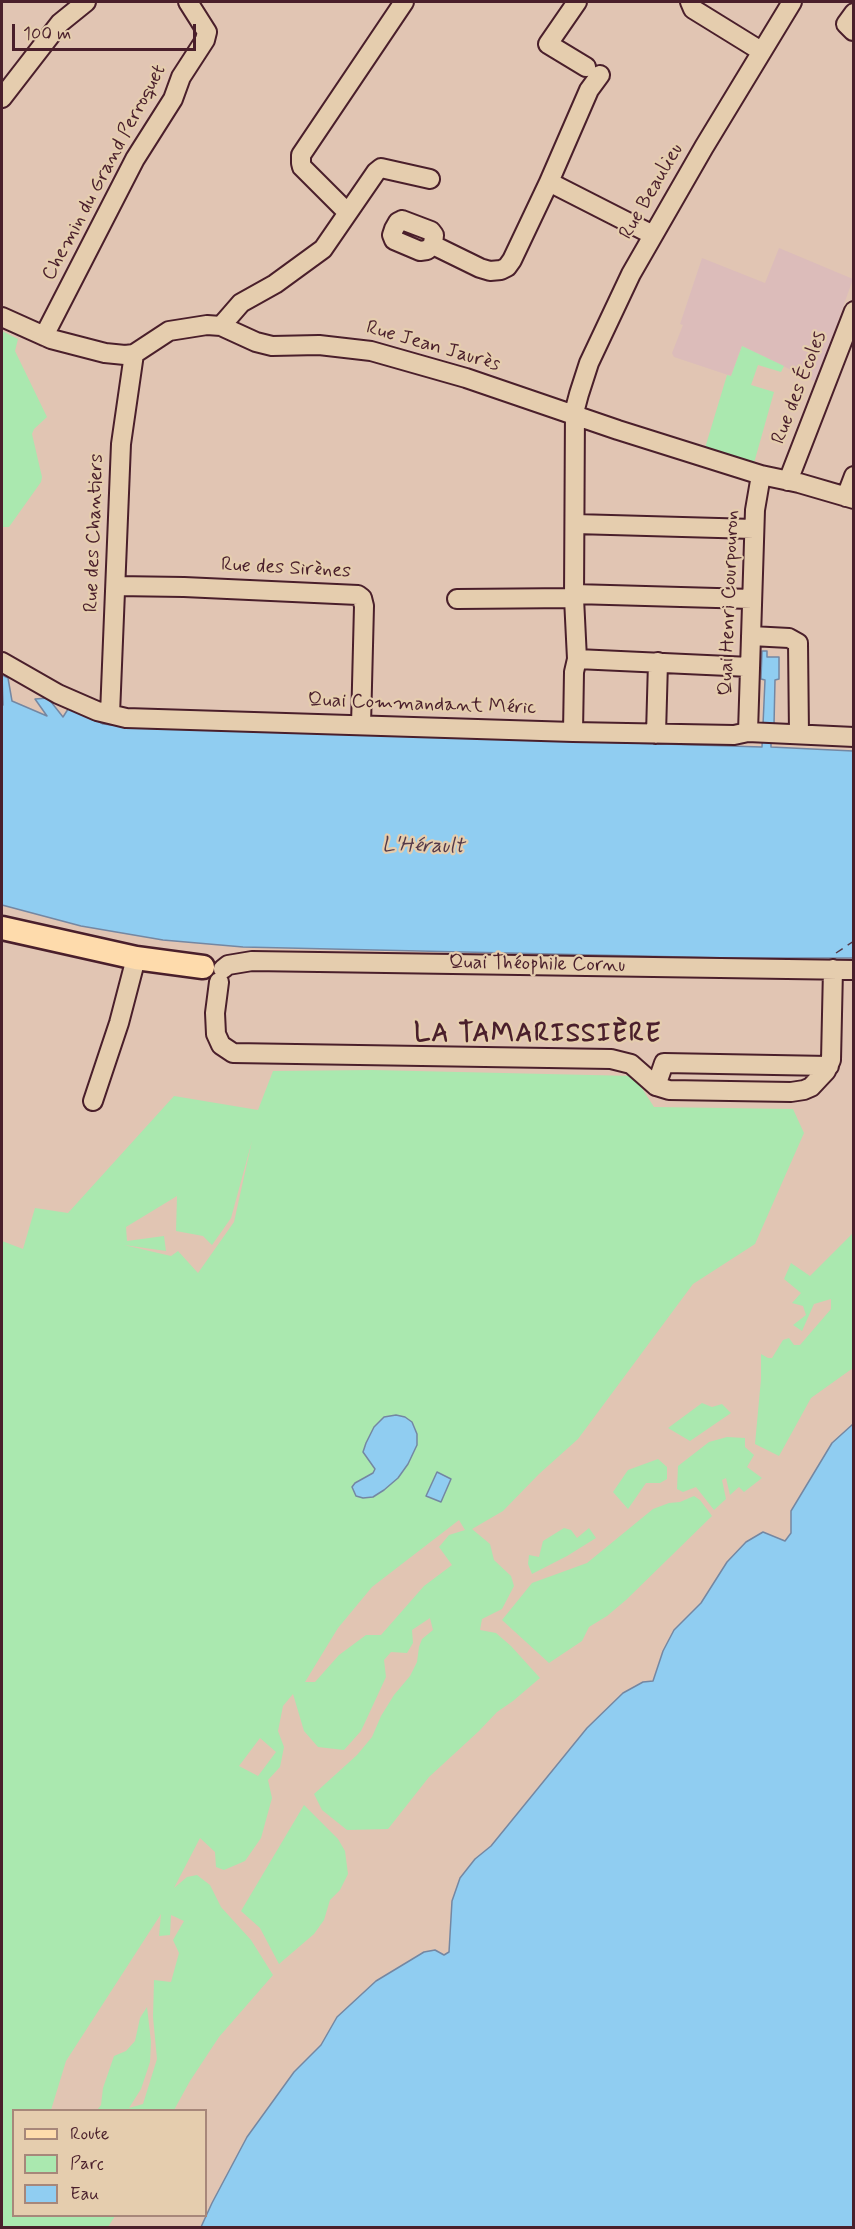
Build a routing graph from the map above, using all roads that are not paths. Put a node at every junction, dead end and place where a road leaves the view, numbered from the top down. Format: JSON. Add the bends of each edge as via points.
{"nodes":[{"id":1,"x":86,"y":2,"type":"edge"},
{"id":2,"x":188,"y":2,"type":"edge"},
{"id":3,"x":404,"y":2,"type":"edge"},
{"id":4,"x":577,"y":2,"type":"edge"},
{"id":5,"x":690,"y":2,"type":"edge"},
{"id":6,"x":792,"y":2,"type":"edge"},
{"id":7,"x":854,"y":13,"type":"edge"},
{"id":8,"x":853,"y":31,"type":"edge"},
{"id":9,"x":761,"y":51,"type":"junction"},
{"id":10,"x":2,"y":98,"type":"edge"},
{"id":11,"x":430,"y":179,"type":"dead end"},
{"id":12,"x":549,"y":182,"type":"junction"},
{"id":13,"x":348,"y":212,"type":"junction"},
{"id":14,"x":653,"y":235,"type":"junction"},
{"id":15,"x":433,"y":245,"type":"dead end"},
{"id":16,"x":854,"y":311,"type":"edge"},
{"id":17,"x":2,"y":317,"type":"edge"},
{"id":18,"x":221,"y":326,"type":"junction"},
{"id":19,"x":44,"y":336,"type":"junction"},
{"id":20,"x":134,"y":354,"type":"junction"},
{"id":21,"x":575,"y":415,"type":"junction"},
{"id":22,"x":761,"y":475,"type":"junction"},
{"id":23,"x":854,"y":476,"type":"edge"},
{"id":24,"x":788,"y":482,"type":"junction"},
{"id":25,"x":850,"y":498,"type":"edge"},
{"id":26,"x":575,"y":524,"type":"junction"},
{"id":27,"x":754,"y":529,"type":"junction"},
{"id":28,"x":116,"y":586,"type":"junction"},
{"id":29,"x":574,"y":596,"type":"junction"},
{"id":30,"x":457,"y":599,"type":"dead end"},
{"id":31,"x":752,"y":599,"type":"junction"},
{"id":32,"x":751,"y":636,"type":"junction"},
{"id":33,"x":577,"y":659,"type":"junction"},
{"id":34,"x":2,"y":662,"type":"edge"},
{"id":35,"x":658,"y":662,"type":"junction"},
{"id":36,"x":750,"y":667,"type":"junction"},
{"id":37,"x":110,"y":714,"type":"junction"},
{"id":38,"x":361,"y":725,"type":"junction"},
{"id":39,"x":573,"y":732,"type":"junction"},
{"id":40,"x":761,"y":733,"type":"junction"},
{"id":41,"x":656,"y":734,"type":"junction"},
{"id":42,"x":799,"y":735,"type":"junction"},
{"id":43,"x":854,"y":737,"type":"edge"},
{"id":44,"x":8,"y":927,"type":"edge"},
{"id":45,"x":136,"y":958,"type":"junction"},
{"id":46,"x":833,"y":969,"type":"junction"},
{"id":47,"x":854,"y":970,"type":"edge"},
{"id":48,"x":212,"y":975,"type":"junction"},
{"id":49,"x":829,"y":1066,"type":"junction"},
{"id":50,"x":656,"y":1086,"type":"junction"},
{"id":51,"x":93,"y":1101,"type":"dead end"}],
"edges":[{"from":1,"to":10,"type":"street","via":[[60,23]]},
{"from":2,"to":19,"type":"street","name":"Chemin du Grand Perroquet","via":[[207,32],[205,40],[135,159]]},
{"from":3,"to":13,"type":"street","via":[[300,159],[302,167]]},
{"from":4,"to":12,"type":"street","via":[[548,44],[593,71],[589,90]]},
{"from":5,"to":9,"type":"street","via":[[693,9]]},
{"from":6,"to":9,"type":"street","name":"Rue Beaulieu"},
{"from":7,"to":8,"type":"street","via":[[846,24]]},
{"from":9,"to":14,"type":"street","name":"Rue Beaulieu"},
{"from":11,"to":13,"type":"street","via":[[381,168]]},
{"from":12,"to":14,"type":"street"},
{"from":12,"to":15,"type":"street","via":[[507,267],[490,271]]},
{"from":13,"to":18,"type":"street","via":[[323,249],[241,303]]},
{"from":14,"to":21,"type":"street","name":"Rue Beaulieu","via":[[589,363]]},
{"from":16,"to":24,"type":"street","name":"Rue des Écoles"},
{"from":17,"to":19,"type":"street"},
{"from":18,"to":20,"type":"street","name":"Rue Jean Jaurès","via":[[169,331]]},
{"from":18,"to":21,"type":"street","name":"Rue Jean Jaurès","via":[[272,346],[353,347],[389,355]]},
{"from":19,"to":20,"type":"street","via":[[105,353]]},
{"from":20,"to":28,"type":"street","name":"Rue des Chantiers","via":[[121,444]]},
{"from":21,"to":22,"type":"street","name":"Rue Jean Jaurès"},
{"from":21,"to":26,"type":"street","name":"Rue Beaulieu"},
{"from":22,"to":24,"type":"street","name":"Rue Jean Jaurès"},
{"from":22,"to":27,"type":"street","name":"Quai Henri Courpouron"},
{"from":23,"to":25,"type":"street"},
{"from":24,"to":25,"type":"street","name":"Rue Jean Jaurès"},
{"from":26,"to":27,"type":"street"},
{"from":26,"to":29,"type":"street","name":"Rue Beaulieu"},
{"from":27,"to":31,"type":"street","name":"Quai Henri Courpouron"},
{"from":28,"to":37,"type":"street","name":"Rue des Chantiers"},
{"from":28,"to":38,"type":"street","name":"Rue des Sirènes","via":[[358,595],[364,606]]},
{"from":29,"to":30,"type":"street"},
{"from":29,"to":31,"type":"street"},
{"from":29,"to":33,"type":"street","name":"Rue Beaulieu"},
{"from":31,"to":32,"type":"street","name":"Quai Henri Courpouron"},
{"from":32,"to":36,"type":"street","name":"Quai Henri Courpouron"},
{"from":32,"to":42,"type":"street","via":[[789,638],[798,643]]},
{"from":33,"to":35,"type":"street"},
{"from":33,"to":39,"type":"street","name":"Rue Beaulieu"},
{"from":34,"to":37,"type":"street","name":"Quai Commandant Méric","via":[[58,694]]},
{"from":35,"to":36,"type":"street"},
{"from":35,"to":41,"type":"street"},
{"from":36,"to":40,"type":"street","name":"Quai Henri Courpouron"},
{"from":37,"to":38,"type":"street","name":"Quai Commandant Méric","via":[[126,718]]},
{"from":38,"to":39,"type":"street","name":"Quai Commandant Méric"},
{"from":39,"to":41,"type":"street","name":"Quai Commandant Méric"},
{"from":40,"to":41,"type":"street","name":"Quai Commandant Méric"},
{"from":40,"to":42,"type":"street","name":"Quai Commandant Méric"},
{"from":42,"to":43,"type":"street","name":"Quai Commandant Méric"},
{"from":44,"to":45,"type":"main road","name":"Quai Théophile Cornu"},
{"from":45,"to":48,"type":"main road","name":"Quai Théophile Cornu"},
{"from":45,"to":51,"type":"street"},
{"from":46,"to":47,"type":"street","name":"Quai Théophile Cornu"},
{"from":46,"to":48,"type":"street","name":"Quai Théophile Cornu","via":[[252,961],[228,965]]},
{"from":46,"to":49,"type":"street","via":[[833,1054]]},
{"from":48,"to":50,"type":"street","via":[[204,1028],[212,1052],[233,1064],[274,1054],[611,1059],[631,1064]]},
{"from":49,"to":50,"type":"street","via":[[811,1087],[791,1092],[669,1090]]},
{"from":49,"to":50,"type":"street","via":[[664,1063]]}]}
